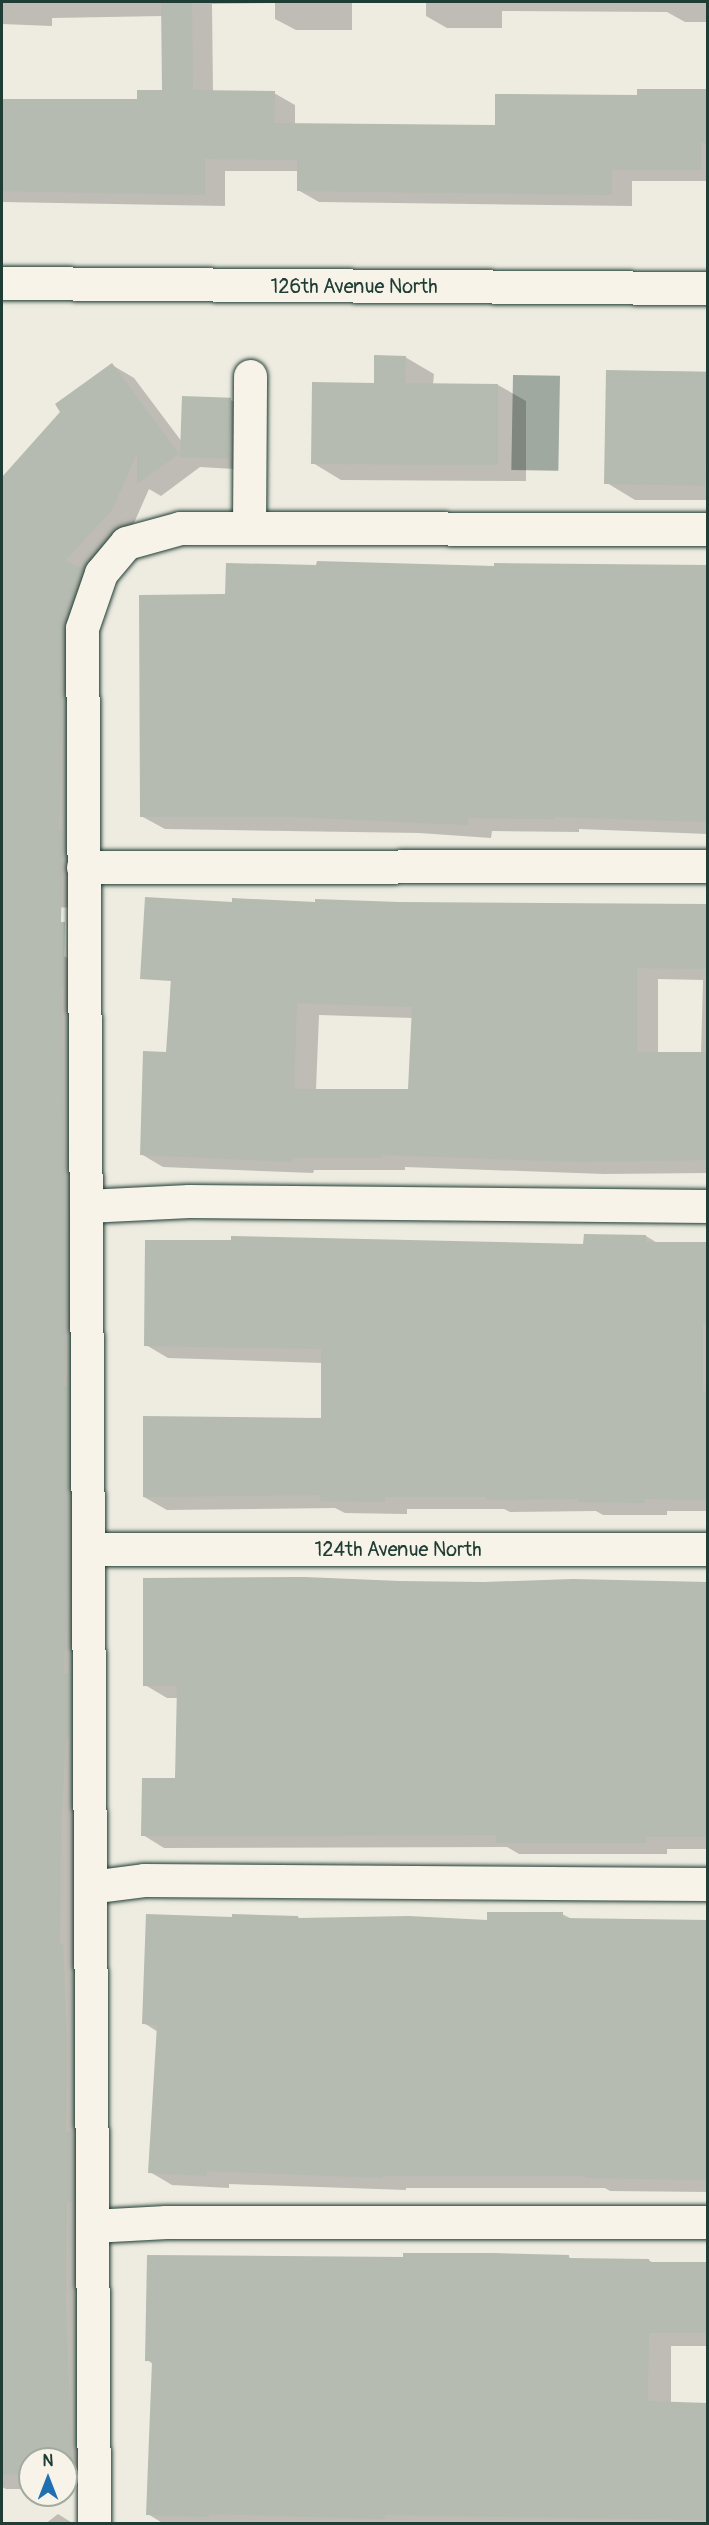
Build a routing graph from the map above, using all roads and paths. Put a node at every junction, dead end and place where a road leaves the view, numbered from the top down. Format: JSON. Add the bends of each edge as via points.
{"nodes":[{"id":1,"x":2,"y":283,"type":"edge"},
{"id":2,"x":708,"y":288,"type":"edge"},
{"id":3,"x":250,"y":376,"type":"dead end"},
{"id":4,"x":249,"y":528,"type":"junction"},
{"id":5,"x":708,"y":529,"type":"edge"},
{"id":6,"x":708,"y":866,"type":"edge"},
{"id":7,"x":83,"y":867,"type":"junction"},
{"id":8,"x":86,"y":1206,"type":"junction"},
{"id":9,"x":708,"y":1206,"type":"edge"},
{"id":10,"x":87,"y":1549,"type":"junction"},
{"id":11,"x":708,"y":1549,"type":"edge"},
{"id":12,"x":708,"y":1884,"type":"edge"},
{"id":13,"x":90,"y":1887,"type":"junction"},
{"id":14,"x":708,"y":2222,"type":"edge"},
{"id":15,"x":92,"y":2226,"type":"junction"},
{"id":16,"x":94,"y":2523,"type":"edge"}],
"edges":[{"from":1,"to":2,"type":"street","name":"126th Avenue North"},
{"from":3,"to":4,"type":"street"},
{"from":4,"to":5,"type":"street"},
{"from":4,"to":7,"type":"street","via":[[180,528],[126,543],[101,573],[82,628]]},
{"from":6,"to":7,"type":"street"},
{"from":7,"to":8,"type":"street"},
{"from":8,"to":9,"type":"street","via":[[189,1201]]},
{"from":8,"to":10,"type":"street"},
{"from":10,"to":11,"type":"street","name":"124th Avenue North"},
{"from":10,"to":13,"type":"street"},
{"from":12,"to":13,"type":"street","via":[[144,1880]]},
{"from":13,"to":15,"type":"street"},
{"from":14,"to":15,"type":"street","via":[[166,2222]]},
{"from":15,"to":16,"type":"street"}]}
